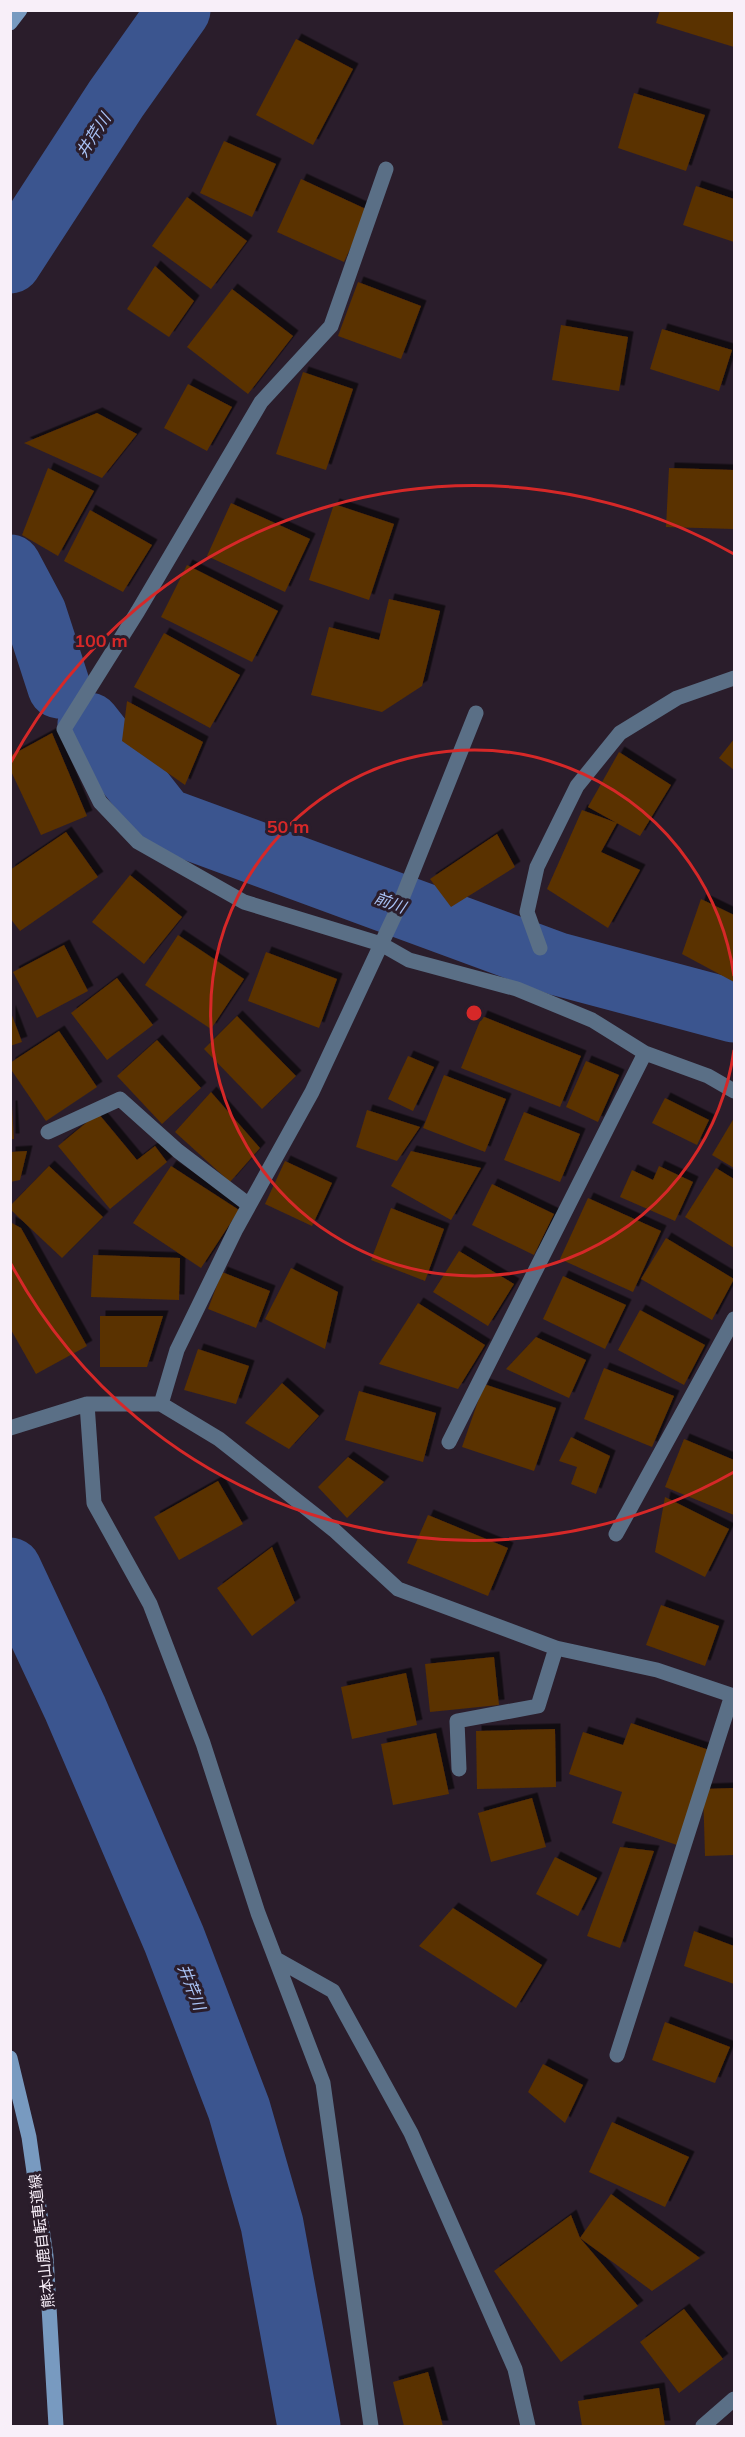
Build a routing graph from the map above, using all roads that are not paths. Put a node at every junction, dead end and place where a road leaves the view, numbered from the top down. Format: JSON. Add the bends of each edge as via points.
{"nodes":[{"id":1,"x":20,"y":10,"type":"edge"},
{"id":2,"x":10,"y":23,"type":"edge"},
{"id":3,"x":386,"y":169,"type":"dead end"},
{"id":4,"x":735,"y":678,"type":"edge"},
{"id":5,"x":476,"y":713,"type":"dead end"},
{"id":6,"x":381,"y":944,"type":"junction"},
{"id":7,"x":540,"y":948,"type":"dead end"},
{"id":8,"x":645,"y":1053,"type":"junction"},
{"id":9,"x":735,"y":1091,"type":"edge"},
{"id":10,"x":48,"y":1132,"type":"dead end"},
{"id":11,"x":249,"y":1205,"type":"junction"},
{"id":12,"x":735,"y":1319,"type":"edge"},
{"id":13,"x":87,"y":1404,"type":"junction"},
{"id":14,"x":161,"y":1404,"type":"junction"},
{"id":15,"x":10,"y":1428,"type":"edge"},
{"id":16,"x":450,"y":1442,"type":"dead end"},
{"id":17,"x":616,"y":1534,"type":"dead end"},
{"id":18,"x":556,"y":1648,"type":"junction"},
{"id":19,"x":733,"y":1696,"type":"edge"},
{"id":20,"x":459,"y":1769,"type":"dead end"},
{"id":21,"x":276,"y":1959,"type":"junction"},
{"id":22,"x":617,"y":2055,"type":"dead end"},
{"id":23,"x":10,"y":2058,"type":"edge"},
{"id":24,"x":735,"y":2399,"type":"edge"},
{"id":25,"x":56,"y":2427,"type":"edge"},
{"id":26,"x":371,"y":2427,"type":"edge"},
{"id":27,"x":528,"y":2427,"type":"edge"},
{"id":28,"x":703,"y":2427,"type":"edge"}],
"edges":[{"from":1,"to":2,"type":"main road"},
{"from":3,"to":6,"type":"street","via":[[331,326],[261,402],[64,729],[100,802],[138,842],[244,902]]},
{"from":4,"to":7,"type":"street","via":[[677,698],[620,733],[577,786],[537,867],[527,912]]},
{"from":5,"to":6,"type":"street"},
{"from":6,"to":8,"type":"street","via":[[408,960],[517,989],[592,1020]]},
{"from":6,"to":11,"type":"street","via":[[312,1092]]},
{"from":8,"to":9,"type":"street","via":[[708,1076]]},
{"from":8,"to":16,"type":"street"},
{"from":10,"to":11,"type":"street","via":[[120,1099],[178,1151]]},
{"from":11,"to":14,"type":"street","via":[[177,1350]]},
{"from":12,"to":17,"type":"street"},
{"from":13,"to":14,"type":"street"},
{"from":13,"to":15,"type":"street"},
{"from":13,"to":21,"type":"street","via":[[94,1503],[150,1604],[203,1743]]},
{"from":14,"to":18,"type":"street","via":[[219,1439],[334,1530],[398,1589]]},
{"from":18,"to":19,"type":"street","via":[[657,1670]]},
{"from":18,"to":20,"type":"street","via":[[538,1706],[457,1721]]},
{"from":19,"to":22,"type":"street"},
{"from":21,"to":26,"type":"street","via":[[323,2083]]},
{"from":21,"to":27,"type":"street","via":[[333,1991],[411,2133],[515,2369]]},
{"from":23,"to":25,"type":"main road","name":"熊本山鹿自転車道線","via":[[29,2137],[46,2256]]},
{"from":24,"to":28,"type":"street"}]}
